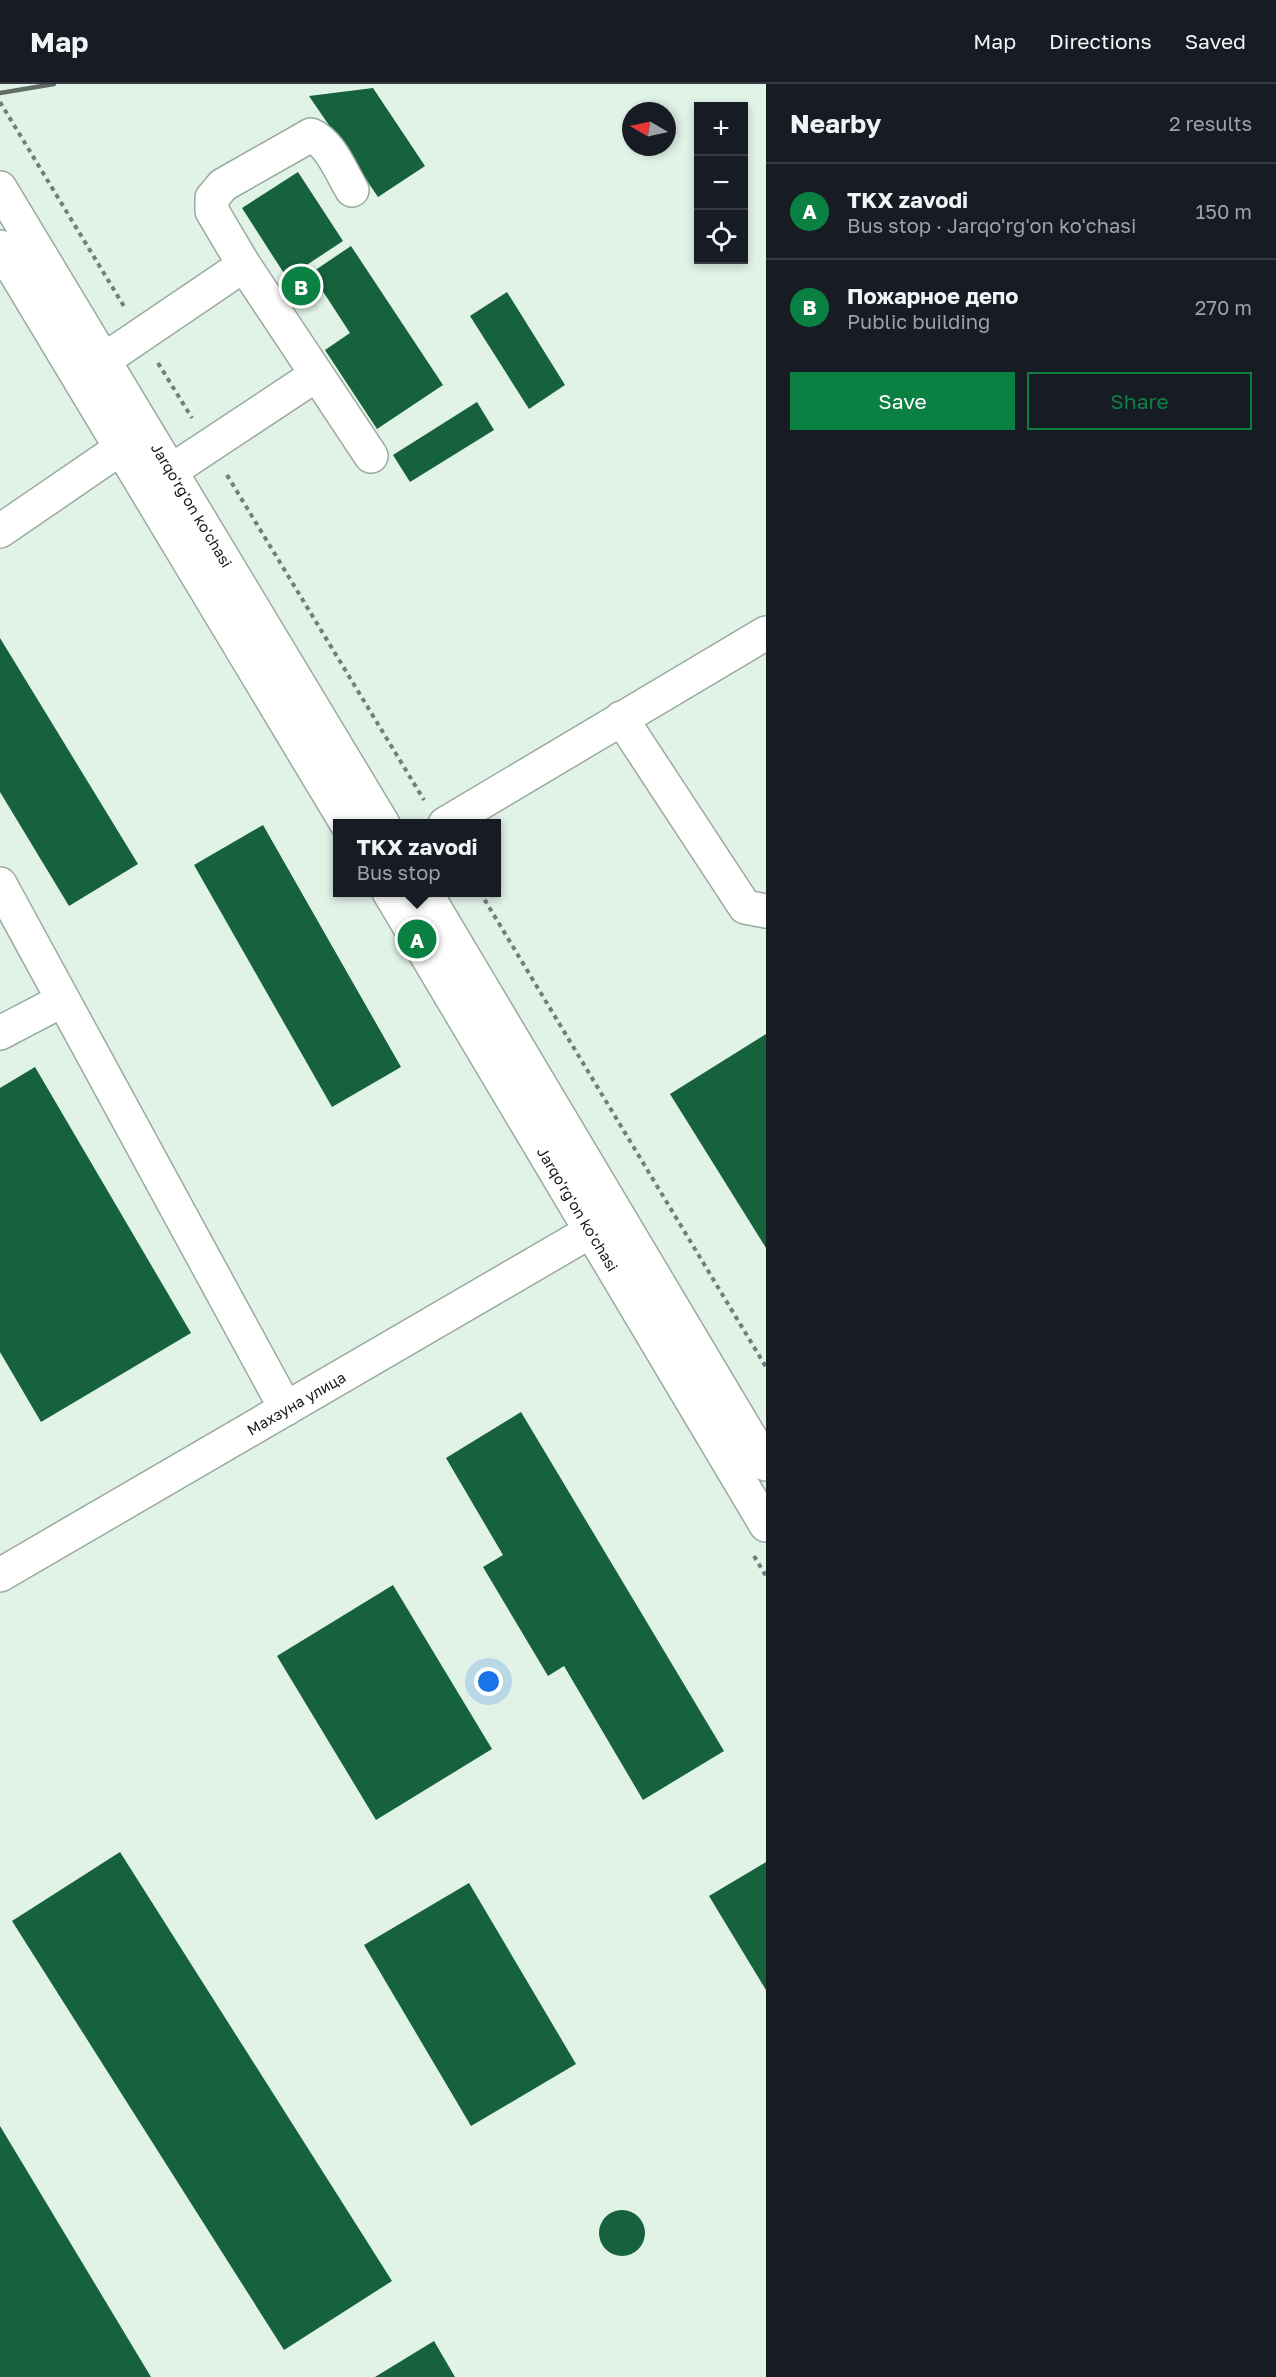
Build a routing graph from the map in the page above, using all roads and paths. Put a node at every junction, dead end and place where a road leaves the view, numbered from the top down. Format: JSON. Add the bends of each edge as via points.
{"nodes":[{"id":1,"x":0,"y":188,"type":"edge"},
{"id":2,"x":352,"y":190,"type":"dead end"},
{"id":3,"x":0,"y":247,"type":"edge"},
{"id":4,"x":244,"y":265,"type":"junction"},
{"id":5,"x":104,"y":360,"type":"junction"},
{"id":6,"x":316,"y":375,"type":"junction"},
{"id":7,"x":121,"y":448,"type":"junction"},
{"id":8,"x":371,"y":456,"type":"dead end"},
{"id":9,"x":171,"y":471,"type":"junction"},
{"id":10,"x":0,"y":531,"type":"edge"},
{"id":11,"x":766,"y":633,"type":"edge"},
{"id":12,"x":621,"y":718,"type":"junction"},
{"id":13,"x":344,"y":819,"type":"edge"},
{"id":14,"x":380,"y":819,"type":"edge"},
{"id":15,"x":453,"y":819,"type":"edge"},
{"id":16,"x":0,"y":884,"type":"edge"},
{"id":17,"x":392,"y":897,"type":"edge"},
{"id":18,"x":427,"y":897,"type":"edge"},
{"id":19,"x":483,"y":897,"type":"edge"},
{"id":20,"x":766,"y":911,"type":"edge"},
{"id":21,"x":63,"y":1000,"type":"junction"},
{"id":22,"x":0,"y":1033,"type":"edge"},
{"id":23,"x":605,"y":1223,"type":"junction"},
{"id":24,"x":766,"y":1367,"type":"edge"},
{"id":25,"x":286,"y":1408,"type":"junction"},
{"id":26,"x":766,"y":1464,"type":"edge"},
{"id":27,"x":766,"y":1525,"type":"edge"},
{"id":28,"x":0,"y":1575,"type":"edge"}],
"edges":[{"from":1,"to":5,"type":"main road","name":"Jarqo'rg'on ko'chasi"},
{"from":2,"to":4,"type":"main road","via":[[328,149],[311,135],[223,185],[212,198],[212,212]]},
{"from":3,"to":7,"type":"main road","name":"Jarqo'rg'on ko'chasi"},
{"from":4,"to":5,"type":"main road"},
{"from":4,"to":6,"type":"main road"},
{"from":5,"to":9,"type":"main road","name":"Jarqo'rg'on ko'chasi"},
{"from":6,"to":8,"type":"main road"},
{"from":6,"to":9,"type":"main road"},
{"from":7,"to":10,"type":"main road"},
{"from":7,"to":13,"type":"main road","name":"Jarqo'rg'on ko'chasi"},
{"from":9,"to":14,"type":"main road","name":"Jarqo'rg'on ko'chasi"},
{"from":11,"to":12,"type":"main road"},
{"from":12,"to":15,"type":"main road"},
{"from":12,"to":20,"type":"main road","via":[[745,908]]},
{"from":16,"to":21,"type":"main road"},
{"from":17,"to":23,"type":"main road","name":"Jarqo'rg'on ko'chasi"},
{"from":18,"to":23,"type":"main road","name":"Jarqo'rg'on ko'chasi"},
{"from":19,"to":24,"type":"path"},
{"from":21,"to":22,"type":"main road"},
{"from":21,"to":25,"type":"main road"},
{"from":23,"to":25,"type":"main road","name":"Махзуна улица"},
{"from":23,"to":26,"type":"main road","name":"Jarqo'rg'on ko'chasi"},
{"from":23,"to":27,"type":"main road","name":"Jarqo'rg'on ko'chasi"},
{"from":25,"to":28,"type":"main road","name":"Махзуна улица"}]}
